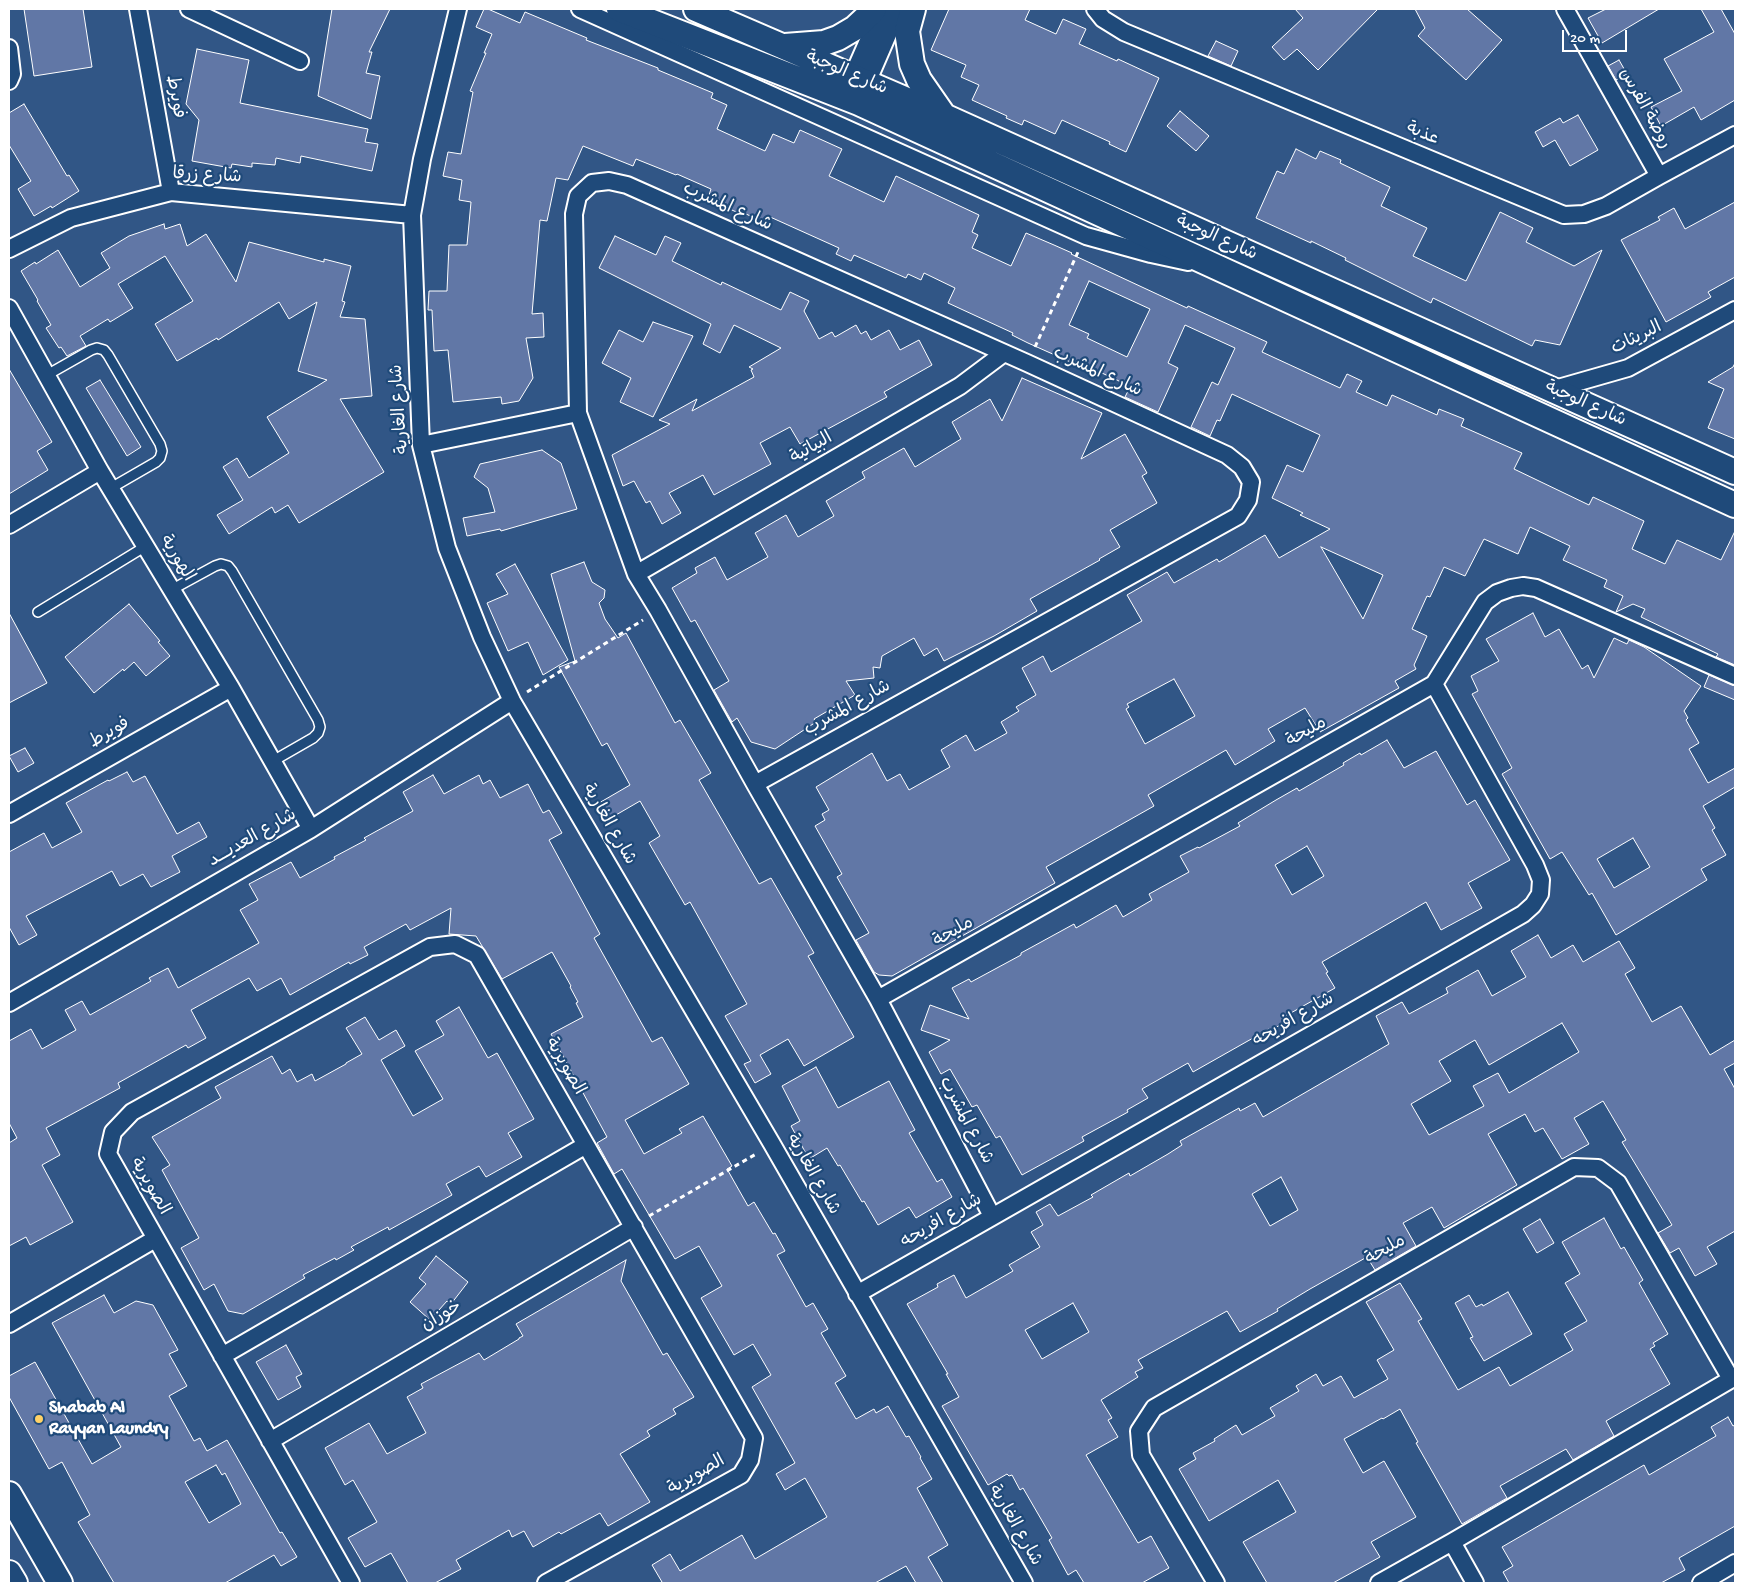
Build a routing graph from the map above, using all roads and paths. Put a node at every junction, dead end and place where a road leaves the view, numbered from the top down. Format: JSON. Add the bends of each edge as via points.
{"nodes":[{"id":1,"x":138,"y":9,"type":"edge"},
{"id":2,"x":189,"y":9,"type":"edge"},
{"id":3,"x":580,"y":9,"type":"edge"},
{"id":4,"x":620,"y":9,"type":"edge"},
{"id":5,"x":696,"y":9,"type":"edge"},
{"id":6,"x":874,"y":9,"type":"edge"},
{"id":7,"x":882,"y":9,"type":"edge"},
{"id":8,"x":899,"y":9,"type":"edge"},
{"id":9,"x":913,"y":9,"type":"edge"},
{"id":10,"x":1095,"y":9,"type":"edge"},
{"id":11,"x":1565,"y":9,"type":"edge"},
{"id":12,"x":459,"y":10,"type":"edge"},
{"id":13,"x":779,"y":46,"type":"junction"},
{"id":14,"x":9,"y":48,"type":"edge"},
{"id":15,"x":300,"y":61,"type":"dead end"},
{"id":16,"x":9,"y":81,"type":"edge"},
{"id":17,"x":855,"y":90,"type":"junction"},
{"id":18,"x":944,"y":116,"type":"junction"},
{"id":19,"x":1735,"y":135,"type":"edge"},
{"id":20,"x":1659,"y":176,"type":"junction"},
{"id":21,"x":171,"y":192,"type":"junction"},
{"id":22,"x":412,"y":215,"type":"junction"},
{"id":23,"x":1086,"y":236,"type":"junction"},
{"id":24,"x":9,"y":249,"type":"edge"},
{"id":25,"x":1217,"y":268,"type":"junction"},
{"id":26,"x":9,"y":308,"type":"edge"},
{"id":27,"x":1735,"y":310,"type":"edge"},
{"id":28,"x":1004,"y":353,"type":"junction"},
{"id":29,"x":1027,"y":363,"type":"junction"},
{"id":30,"x":47,"y":375,"type":"junction"},
{"id":31,"x":1551,"y":390,"type":"junction"},
{"id":32,"x":578,"y":413,"type":"junction"},
{"id":33,"x":421,"y":445,"type":"junction"},
{"id":34,"x":100,"y":471,"type":"junction"},
{"id":35,"x":1735,"y":472,"type":"edge"},
{"id":36,"x":111,"y":488,"type":"junction"},
{"id":37,"x":1735,"y":505,"type":"edge"},
{"id":38,"x":9,"y":525,"type":"edge"},
{"id":39,"x":146,"y":546,"type":"junction"},
{"id":40,"x":636,"y":574,"type":"junction"},
{"id":41,"x":172,"y":590,"type":"junction"},
{"id":42,"x":658,"y":610,"type":"junction"},
{"id":43,"x":38,"y":612,"type":"dead end"},
{"id":44,"x":1735,"y":676,"type":"edge"},
{"id":45,"x":1434,"y":684,"type":"junction"},
{"id":46,"x":231,"y":688,"type":"junction"},
{"id":47,"x":512,"y":701,"type":"junction"},
{"id":48,"x":273,"y":761,"type":"junction"},
{"id":49,"x":755,"y":784,"type":"junction"},
{"id":50,"x":9,"y":814,"type":"edge"},
{"id":51,"x":311,"y":829,"type":"junction"},
{"id":52,"x":878,"y":999,"type":"junction"},
{"id":53,"x":9,"y":1003,"type":"edge"},
{"id":54,"x":772,"y":1144,"type":"junction"},
{"id":55,"x":586,"y":1145,"type":"junction"},
{"id":56,"x":992,"y":1216,"type":"junction"},
{"id":57,"x":634,"y":1228,"type":"junction"},
{"id":58,"x":155,"y":1239,"type":"junction"},
{"id":59,"x":857,"y":1294,"type":"junction"},
{"id":60,"x":9,"y":1324,"type":"edge"},
{"id":61,"x":222,"y":1356,"type":"junction"},
{"id":62,"x":1733,"y":1378,"type":"edge"},
{"id":63,"x":270,"y":1441,"type":"junction"},
{"id":64,"x":9,"y":1494,"type":"edge"},
{"id":65,"x":1452,"y":1542,"type":"junction"},
{"id":66,"x":1735,"y":1563,"type":"edge"},
{"id":67,"x":9,"y":1573,"type":"edge"},
{"id":68,"x":14,"y":1583,"type":"edge"},
{"id":69,"x":60,"y":1583,"type":"edge"},
{"id":70,"x":351,"y":1583,"type":"edge"},
{"id":71,"x":546,"y":1583,"type":"edge"},
{"id":72,"x":1024,"y":1583,"type":"edge"},
{"id":73,"x":1216,"y":1583,"type":"edge"},
{"id":74,"x":1379,"y":1583,"type":"edge"},
{"id":75,"x":1475,"y":1583,"type":"edge"},
{"id":76,"x":1700,"y":1583,"type":"edge"}],
"edges":[{"from":1,"to":21,"type":"street","name":"فويرط"},
{"from":2,"to":15,"type":"street"},
{"from":3,"to":23,"type":"street","name":"شارع الوجبة"},
{"from":4,"to":17,"type":"street","name":"شارع الوجبة"},
{"from":5,"to":13,"type":"street","name":"شارع الوجبة"},
{"from":6,"to":13,"type":"street","via":[[855,28],[838,38],[824,43]]},
{"from":7,"to":17,"type":"street"},
{"from":8,"to":17,"type":"street"},
{"from":9,"to":18,"type":"street","via":[[907,31],[912,64]]},
{"from":10,"to":20,"type":"street","name":"عذبة","via":[[1103,19],[1124,32],[1564,215],[1584,214],[1606,206]]},
{"from":11,"to":20,"type":"street","name":"روضة الفرس"},
{"from":12,"to":22,"type":"street","name":"شارع الغارية","via":[[422,160]]},
{"from":13,"to":17,"type":"street","name":"شارع الوجبة"},
{"from":14,"to":16,"type":"street","via":[[12,74]]},
{"from":17,"to":18,"type":"street","name":"شارع الوجبة"},
{"from":17,"to":25,"type":"street","name":"شارع الوجبة"},
{"from":18,"to":31,"type":"street","name":"شارع الوجبة"},
{"from":19,"to":20,"type":"street","name":"عذبة"},
{"from":21,"to":22,"type":"street","name":"شارع زرقا"},
{"from":21,"to":24,"type":"street","name":"شارع زرقا","via":[[71,218]]},
{"from":22,"to":33,"type":"street","name":"شارع الغارية"},
{"from":23,"to":25,"type":"street","name":"شارع الوجبة"},
{"from":23,"to":29,"type":"path"},
{"from":25,"to":37,"type":"street","name":"شارع الوجبة"},
{"from":26,"to":30,"type":"street","name":"الهورية"},
{"from":27,"to":31,"type":"street","name":"البريثات","via":[[1628,368]]},
{"from":28,"to":29,"type":"street","name":"شارع المشرب"},
{"from":28,"to":32,"type":"street","name":"شارع المشرب","via":[[627,185],[609,181],[592,183],[578,196],[574,214]]},
{"from":28,"to":40,"type":"street","name":"البياتية","via":[[960,386]]},
{"from":29,"to":49,"type":"street","name":"شارع المشرب","via":[[1227,455],[1242,467],[1251,482],[1248,500],[1238,516]]},
{"from":30,"to":34,"type":"street","name":"الهورية"},
{"from":30,"to":36,"type":"lane","via":[[90,350],[104,350],[160,444],[162,451],[156,462]]},
{"from":31,"to":35,"type":"street","name":"شارع الوجبة"},
{"from":32,"to":33,"type":"street"},
{"from":32,"to":40,"type":"street","name":"شارع المشرب"},
{"from":33,"to":47,"type":"street","name":"شارع الغارية","via":[[447,548],[482,637]]},
{"from":34,"to":36,"type":"street","name":"الهورية"},
{"from":34,"to":38,"type":"street"},
{"from":36,"to":39,"type":"street","name":"الهورية"},
{"from":39,"to":41,"type":"street","name":"الهورية"},
{"from":39,"to":43,"type":"lane"},
{"from":40,"to":42,"type":"street","name":"شارع المشرب"},
{"from":41,"to":46,"type":"street","name":"الهورية"},
{"from":41,"to":48,"type":"lane","via":[[221,564],[232,571],[320,727],[313,738]]},
{"from":42,"to":47,"type":"path"},
{"from":42,"to":49,"type":"street","name":"شارع المشرب"},
{"from":44,"to":45,"type":"street","name":"مليحة","via":[[1536,588],[1523,586],[1497,593],[1485,602]]},
{"from":45,"to":52,"type":"street","name":"مليحة"},
{"from":45,"to":56,"type":"street","name":"شارع افريحه","via":[[1535,865],[1541,880],[1540,894],[1533,905],[1523,914]]},
{"from":46,"to":48,"type":"street","name":"الهورية"},
{"from":46,"to":50,"type":"street","name":"فويرط"},
{"from":47,"to":51,"type":"street","name":"شارع العديـــد"},
{"from":47,"to":54,"type":"street","name":"شارع الغارية"},
{"from":48,"to":51,"type":"street","name":"الهورية"},
{"from":49,"to":52,"type":"street","name":"شارع المشرب"},
{"from":51,"to":53,"type":"street","name":"شارع العديـــد"},
{"from":52,"to":56,"type":"street","name":"شارع المشرب"},
{"from":54,"to":57,"type":"path"},
{"from":54,"to":59,"type":"street","name":"شارع الغارية"},
{"from":55,"to":57,"type":"street","name":"الصويرية"},
{"from":55,"to":58,"type":"street","name":"الصويرية","via":[[478,955],[455,944],[430,947],[132,1112],[113,1132],[108,1154]]},
{"from":55,"to":61,"type":"street"},
{"from":56,"to":59,"type":"street","name":"شارع افريحه"},
{"from":57,"to":63,"type":"street","name":"خوزان"},
{"from":57,"to":71,"type":"street","name":"الصويرية","via":[[754,1438],[750,1460],[740,1475]]},
{"from":58,"to":60,"type":"street","name":"الصويرية"},
{"from":58,"to":61,"type":"street","name":"الصويرية"},
{"from":59,"to":72,"type":"street","name":"شارع الغارية"},
{"from":61,"to":63,"type":"street","name":"الصويرية"},
{"from":62,"to":65,"type":"street","name":"مليحة"},
{"from":62,"to":73,"type":"street","name":"مليحة","via":[[1618,1184],[1598,1168],[1574,1167],[1154,1408],[1138,1431],[1141,1455]]},
{"from":63,"to":70,"type":"street","name":"الصويرية"},
{"from":64,"to":69,"type":"street"},
{"from":65,"to":74,"type":"street","name":"مليحة"},
{"from":65,"to":75,"type":"street"},
{"from":66,"to":76,"type":"street"},
{"from":67,"to":68,"type":"street"}]}
